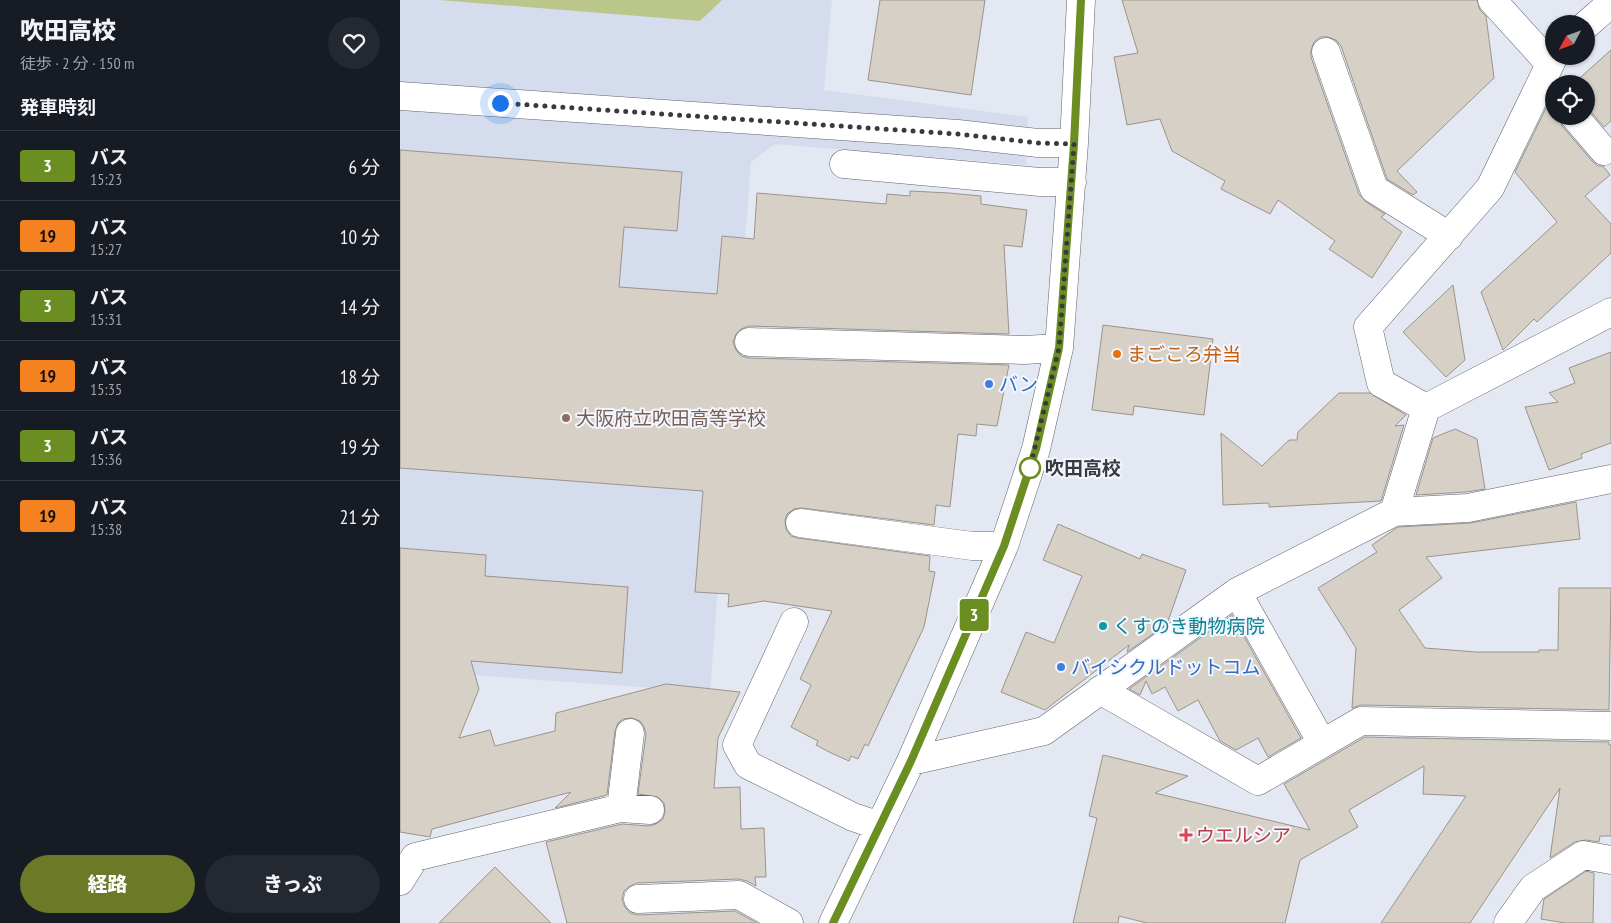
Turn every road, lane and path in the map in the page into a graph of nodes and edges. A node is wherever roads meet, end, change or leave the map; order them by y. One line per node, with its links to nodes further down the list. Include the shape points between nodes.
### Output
1 (1081, 0): 9 (street)
2 (1492, 0): 6 (street)
3 (1611, 3): 4 (street)
4 (1595, 17)
5 (1326, 52): 13 (street, via 1374,189)
6 (1550, 73): 13 (street, via 1490,188)
7 (400, 96): 9 (street)
8 (1582, 125): 10 (street)
9 (1074, 144): 12 (street)
10 (1604, 151)
11 (844, 164): 12 (street, via 1040,182)
12 (1072, 182): 16 (street)
13 (1449, 236): 17 (street, via 1368,328 1381,383)
14 (1611, 312): 17 (street)
15 (749, 342): 16 (street, via 1024,350)
16 (1059, 348): 21 (street, via 1036,449)
17 (1426, 408): 19 (street)
18 (1611, 479): 19 (street, via 1468,508)
19 (1394, 512): 22 (street)
20 (800, 523): 21 (street, via 972,546)
21 (1004, 546): 28 (street)
22 (1237, 592): 24 (street); 27 (street)
23 (794, 622): 31 (street, via 737,745 748,765 853,817)
24 (1100, 690): 27 (street, via 1258,781); 28 (street, via 1044,731)
25 (1611, 726): 27 (street, via 1361,721)
26 (630, 733): 29 (street)
27 (1322, 743)
28 (911, 761): 31 (street)
29 (621, 808): 30 (street); 33 (street, via 415,857)
30 (650, 810)
31 (880, 826): 36 (street)
32 (1611, 860): 37 (street, via 1583,855 1533,888)
33 (400, 881)
34 (638, 899): 35 (street, via 740,895)
35 (789, 923)
36 (833, 923)
37 (1508, 923)

